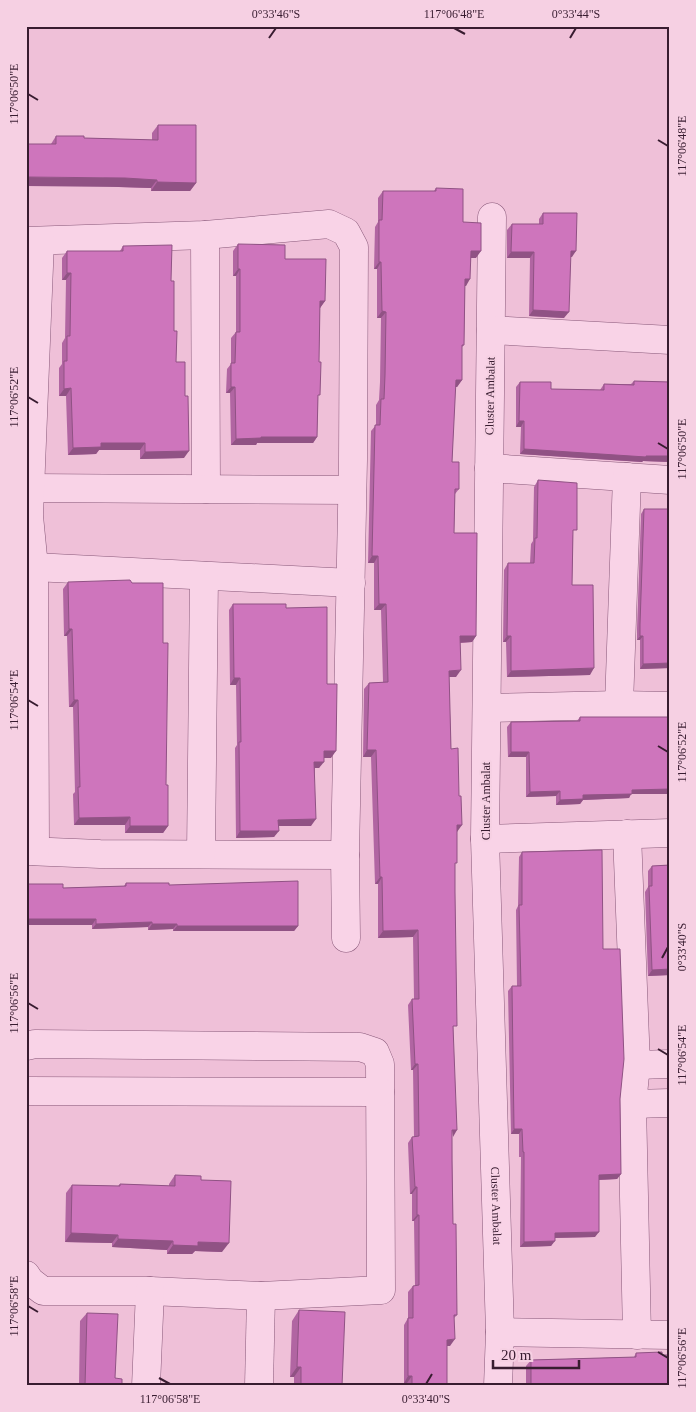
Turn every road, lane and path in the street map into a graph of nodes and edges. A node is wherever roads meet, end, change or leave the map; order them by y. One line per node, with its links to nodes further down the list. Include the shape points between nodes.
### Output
1 (492, 216): 4 (street, Cluster Ambalat)
2 (205, 235): 3 (street); 10 (street); 11 (street, via 330,224 346,232 354,247)
3 (33, 241): 9 (street)
4 (491, 330): 5 (street); 6 (street, Cluster Ambalat)
5 (670, 340)
6 (489, 468): 7 (street); 18 (street, Cluster Ambalat)
7 (627, 477): 8 (street); 16 (street)
8 (670, 480)
9 (30, 488): 10 (street); 12 (street)
10 (206, 489): 11 (street)
11 (352, 490): 15 (street)
12 (28, 516): 13 (street)
13 (34, 567): 14 (street); 22 (street)
14 (204, 576): 15 (street); 23 (street)
15 (351, 583): 24 (street)
16 (619, 705): 17 (street); 18 (street)
17 (670, 706)
18 (487, 708): 21 (street, Cluster Ambalat)
19 (670, 832): 20 (street)
20 (627, 834): 21 (street); 27 (street)
21 (485, 839): 36 (street, Cluster Ambalat)
22 (30, 851): 23 (street)
23 (200, 854): 24 (street)
24 (345, 855): 25 (street)
25 (346, 938)
26 (26, 1046): 30 (street, via 360,1047 375,1052 380,1064)
27 (636, 1064): 28 (street); 32 (street)
28 (670, 1064)
29 (26, 1091): 30 (street)
30 (380, 1092): 35 (street, via 381,1290)
31 (670, 1102): 32 (street)
32 (632, 1104): 37 (street)
33 (26, 1274): 34 (street, via 43,1291)
34 (150, 1291): 35 (street); 39 (street)
35 (261, 1296): 40 (street)
36 (500, 1332): 37 (street); 41 (street, Cluster Ambalat)
37 (637, 1335): 38 (street)
38 (670, 1335)
39 (146, 1386)
40 (258, 1386)
41 (498, 1386)

